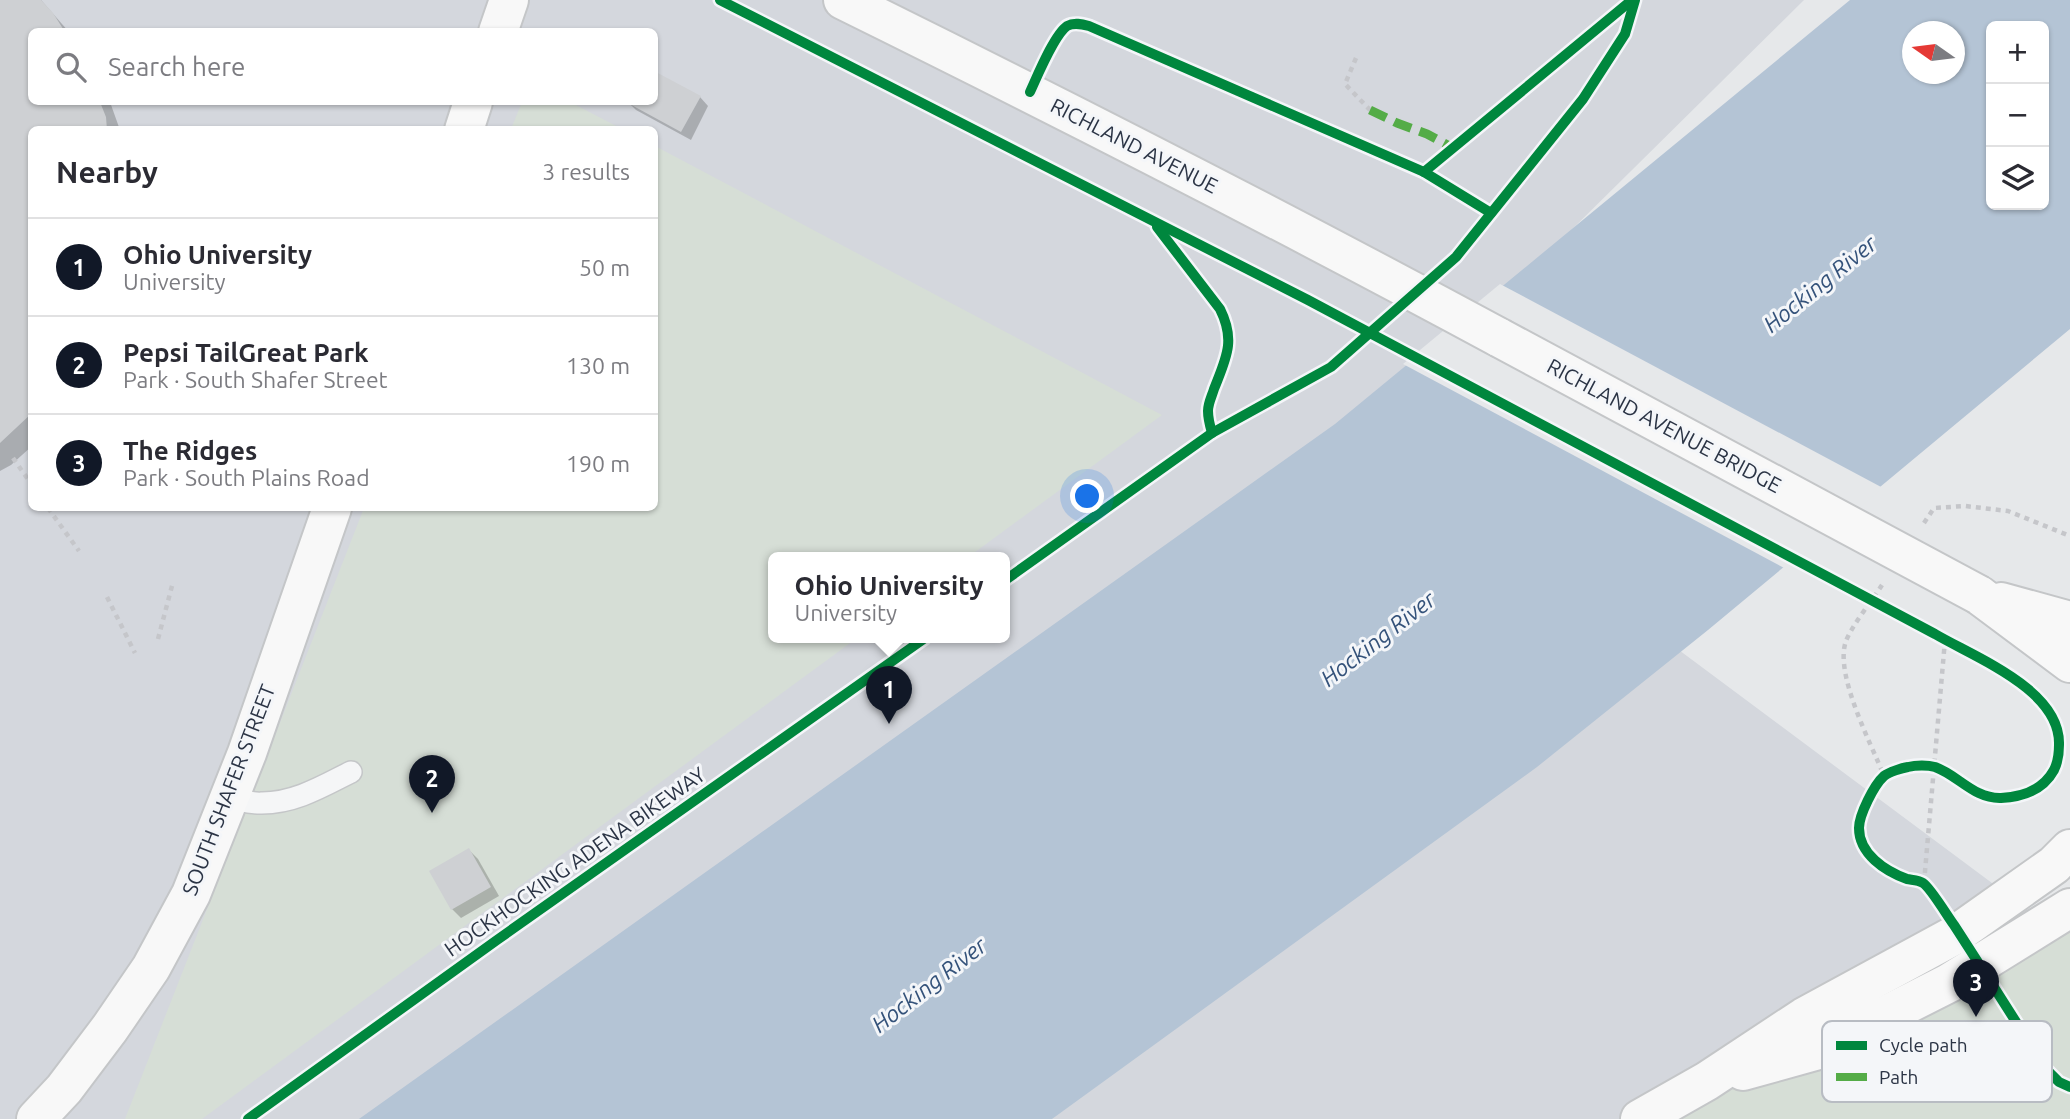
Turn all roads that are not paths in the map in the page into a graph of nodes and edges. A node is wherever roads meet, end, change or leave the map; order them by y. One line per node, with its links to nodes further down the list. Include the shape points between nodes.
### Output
1 (509, 0): 3 (main road)
2 (843, 0): 6 (main road, RICHLAND AVENUE)
3 (499, 28)
4 (472, 105): 5 (main road)
5 (465, 126)
6 (1349, 256): 8 (main road, RICHLAND AVENUE BRIDGE, bridge)
7 (331, 511): 12 (main road, SOUTH SHAFER STREET)
8 (1979, 595): 9 (main road); 10 (main road)
9 (2070, 621)
10 (2070, 663)
11 (351, 772): 12 (lane, via 310,793 284,800 262,803)
12 (229, 798): 18 (main road, SOUTH SHAFER STREET, via 191,894 150,968 110,1028)
13 (2070, 849): 17 (main road, via 1955,935 1804,1017)
14 (2070, 908): 15 (main road, via 1949,983)
15 (1874, 1021)
16 (1822, 1047): 17 (main road)
17 (1707, 1081): 19 (main road)
18 (36, 1119)
19 (1640, 1119)

